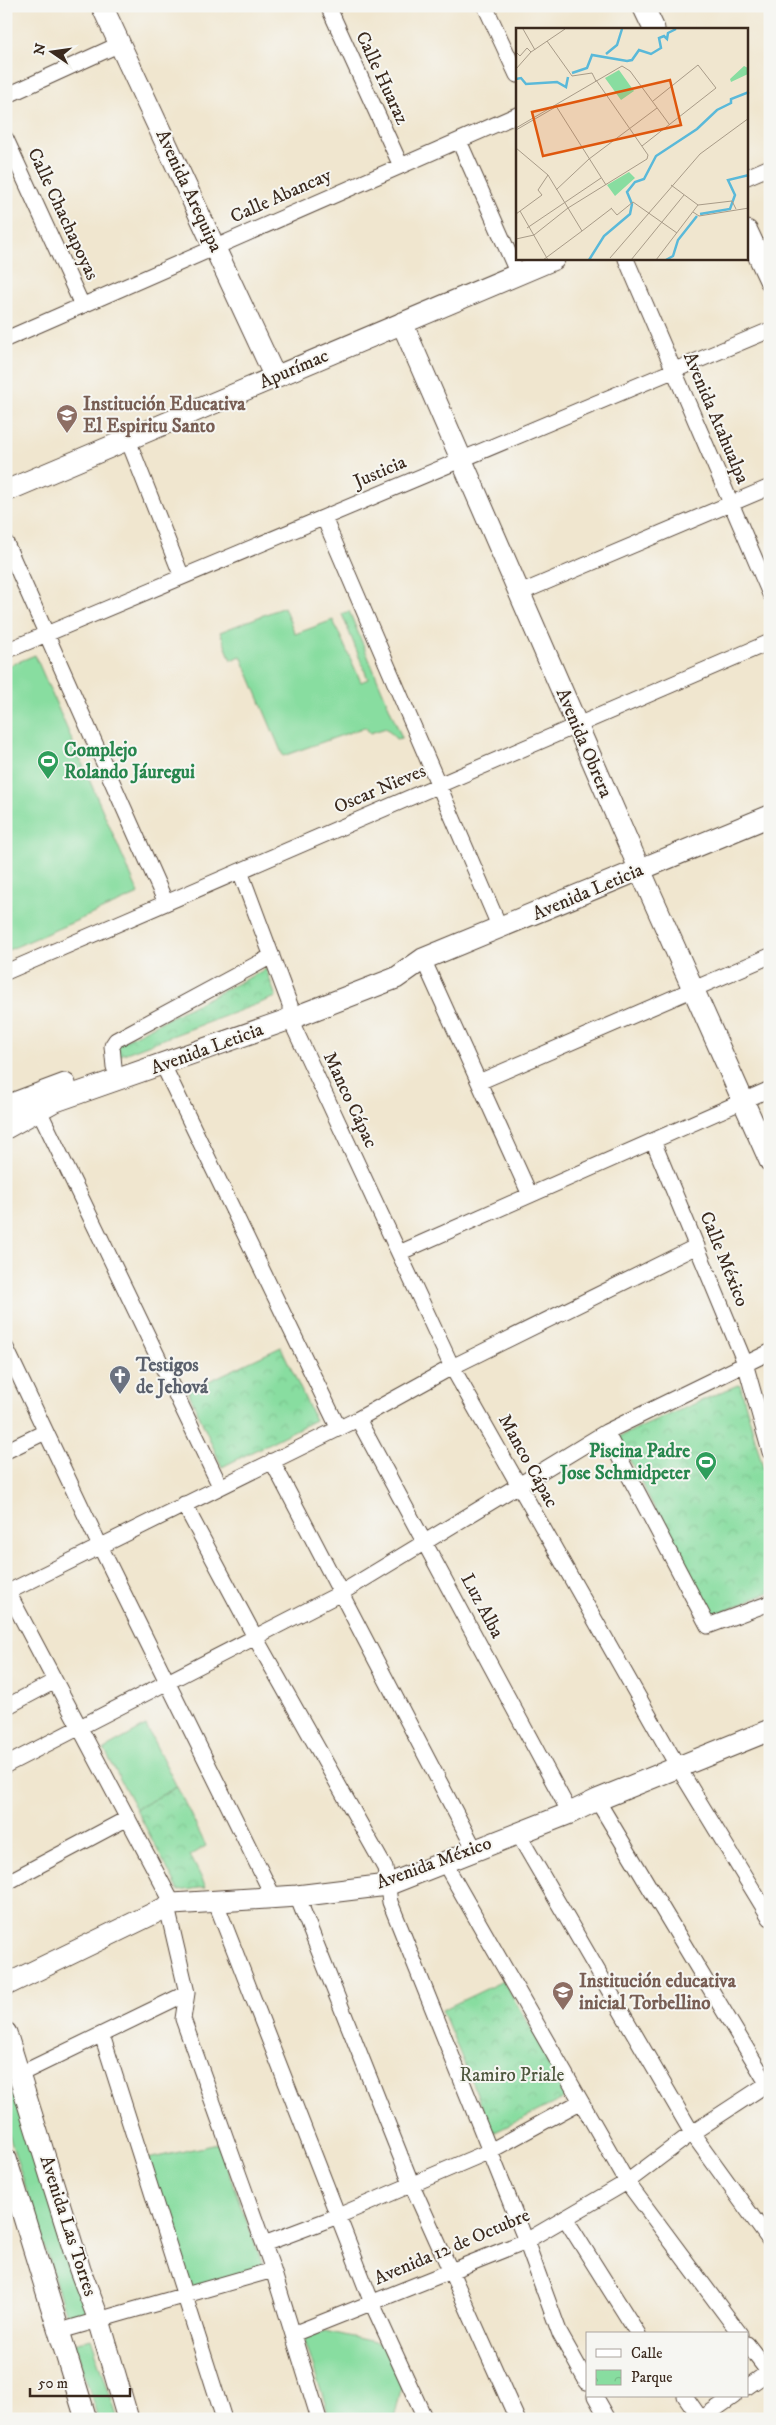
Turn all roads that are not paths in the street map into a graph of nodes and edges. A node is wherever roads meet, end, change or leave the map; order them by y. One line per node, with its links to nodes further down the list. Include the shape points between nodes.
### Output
1 (102, 6): 6 (street, Avenida Arequipa)
2 (328, 6): 12 (street, Calle Huaraz)
3 (486, 6): 7 (street)
4 (644, 6): 5 (street)
5 (654, 28)
6 (120, 44): 8 (street); 16 (street, Avenida Arequipa)
7 (516, 73)
8 (6, 96)
9 (516, 115): 11 (street, Calle Abancay)
10 (6, 139): 21 (street, Calle Chachapoyas)
11 (459, 141): 12 (street, Calle Abancay); 19 (street)
12 (401, 166): 16 (street, Calle Abancay)
13 (770, 167): 14 (street)
14 (748, 177)
15 (748, 233): 20 (street)
16 (215, 247): 21 (street, Calle Abancay); 26 (street, Avenida Arequipa)
17 (552, 260): 19 (street, Apurímac)
18 (626, 260): 25 (street, Avenida Atahualpa)
19 (518, 274): 22 (street, Apurímac)
20 (770, 280)
21 (82, 305): 24 (street, Calle Abancay)
22 (402, 323): 26 (street, Apurímac); 28 (street, Avenida Obrera)
23 (770, 330): 25 (street, Justicia)
24 (6, 338)
25 (674, 371): 28 (street, Justicia); 31 (street, Avenida Atahualpa)
26 (275, 377): 27 (street, Apurímac)
27 (128, 440): 30 (street, Apurímac); 34 (street)
28 (462, 460): 32 (street, Justicia); 35 (street, Avenida Obrera)
29 (770, 487): 31 (street)
30 (6, 491)
31 (731, 504): 35 (street); 36 (street, Avenida Atahualpa)
32 (324, 518): 34 (street, Justicia); 41 (street)
33 (6, 543): 37 (street)
34 (182, 577): 37 (street, Justicia)
35 (520, 593): 40 (street, Avenida Obrera)
36 (770, 594)
37 (47, 634): 39 (street, Justicia); 45 (street)
38 (770, 642): 40 (street, Oscar Nieves)
39 (6, 651)
40 (577, 725): 41 (street, Oscar Nieves); 43 (street, Avenida Obrera)
41 (438, 785): 44 (street, Oscar Nieves); 46 (street)
42 (770, 816): 43 (street, Avenida Leticia)
43 (640, 870): 46 (street, Avenida Leticia); 51 (street, Avenida Obrera)
44 (240, 871): 45 (street, Oscar Nieves); 47 (street, Manco Cápac)
45 (166, 903): 50 (street, Oscar Nieves)
46 (500, 928): 49 (street, Avenida Leticia)
47 (272, 956): 52 (street, Manco Cápac); 54 (street, via 116,1040 112,1046)
48 (770, 956): 51 (street)
49 (415, 964): 52 (street, Avenida Leticia, via 396,978); 55 (street)
50 (6, 972)
51 (693, 989): 55 (street); 57 (street, Avenida Obrera)
52 (290, 1012): 53 (street, Avenida Leticia); 54 (street, Avenida Leticia); 64 (street, Manco Cápac)
53 (163, 1065): 58 (street, Avenida Leticia, via 53,1102); 70 (street)
54 (114, 1067): 58 (street, Avenida Leticia)
55 (479, 1082): 62 (street)
56 (770, 1090): 57 (street)
57 (743, 1101): 60 (street); 61 (street, Avenida Obrera)
58 (35, 1102): 59 (street, Avenida Leticia); 77 (street)
59 (8, 1113)
60 (653, 1141): 62 (street); 63 (street, Calle México)
61 (770, 1161)
62 (530, 1195): 64 (street)
63 (696, 1246): 67 (street, Calle México); 68 (street)
64 (399, 1253): 68 (street, Manco Cápac)
65 (6, 1348): 71 (street)
66 (770, 1352): 67 (street)
67 (745, 1363): 72 (street); 74 (street, Calle México)
68 (452, 1367): 69 (street); 76 (street, Manco Cápac)
69 (358, 1419): 70 (street); 79 (street, Luz Alba)
70 (338, 1427): 75 (street)
71 (46, 1432): 73 (street); 80 (street)
72 (606, 1432): 76 (street); 83 (street, via 708,1626)
73 (6, 1451)
74 (770, 1452)
75 (272, 1461): 77 (street); 82 (street)
76 (518, 1485): 79 (street); 91 (street, Manco Cápac)
77 (220, 1486): 78 (street)
78 (184, 1504): 80 (street); 84 (street)
79 (425, 1543): 82 (street); 93 (street, Luz Alba)
80 (100, 1546): 81 (street); 86 (street)
81 (7, 1593): 85 (street)
82 (341, 1593): 84 (street); 96 (street)
83 (770, 1603)
84 (255, 1636): 86 (street); 99 (street, via 384,1868)
85 (55, 1681): 87 (street); 88 (street)
86 (169, 1682): 88 (street); 101 (street)
87 (6, 1707)
88 (79, 1727): 90 (street); 94 (street)
89 (770, 1730): 91 (street, Avenida México)
90 (6, 1765)
91 (678, 1767): 92 (street, Avenida México); 104 (street, Manco Cápac)
92 (596, 1800): 93 (street, Avenida México); 110 (street)
93 (570, 1813): 95 (street, Avenida México)
94 (128, 1818): 98 (street); 103 (street)
95 (517, 1832): 96 (street, Avenida México); 112 (street)
96 (475, 1850): 97 (street, Avenida México)
97 (444, 1862): 99 (street, Avenida México); 111 (street)
98 (6, 1883)
99 (387, 1884): 100 (street, Avenida México); 113 (street, via 390,1902)
100 (297, 1896): 101 (street, Avenida México); 116 (street)
101 (274, 1898): 102 (street, Avenida México)
102 (216, 1903): 103 (street, Avenida México); 118 (street)
103 (170, 1906): 105 (street, Avenida México); 106 (street)
104 (770, 1918)
105 (6, 1985)
106 (187, 1993): 108 (street); 122 (street, via 183,2019)
107 (6, 2033): 109 (street, Avenida Las Torres)
108 (102, 2035): 109 (street); 125 (street)
109 (20, 2074): 127 (street, Avenida Las Torres, via 80,2270)
110 (769, 2085): 112 (street, Avenida 12 de Octubre)
111 (580, 2102): 113 (street); 115 (street)
112 (692, 2133): 115 (street, Avenida 12 de Octubre); 121 (street)
113 (490, 2151): 116 (street); 120 (street)
114 (6, 2159): 117 (street, Avenida Las Torres)
115 (627, 2182): 119 (street, Avenida 12 de Octubre); 130 (street)
116 (412, 2185): 118 (street); 124 (street)
117 (13, 2201): 128 (street, Avenida Las Torres)
118 (338, 2216): 122 (street); 126 (street)
119 (565, 2218): 120 (street, Avenida 12 de Octubre); 129 (street)
120 (526, 2241): 124 (street, Avenida 12 de Octubre); 134 (street, via 560,2334)
121 (770, 2241)
122 (264, 2244): 123 (street)
123 (273, 2270): 125 (street); 131 (street)
124 (450, 2273): 126 (street, Avenida 12 de Octubre); 144 (street)
125 (184, 2297): 127 (street); 141 (street)
126 (372, 2304): 131 (street, Avenida 12 de Octubre); 143 (street)
127 (99, 2320): 128 (street); 140 (street, Avenida Las Torres)
128 (60, 2331): 139 (street, Avenida Las Torres)
129 (637, 2332)
130 (739, 2332)
131 (293, 2334): 142 (street)
132 (748, 2345): 133 (street)
133 (769, 2373): 135 (street)
134 (586, 2380)
135 (748, 2386)
136 (596, 2398): 145 (street)
137 (685, 2398): 146 (street)
138 (731, 2398): 146 (street)
139 (86, 2419)
140 (128, 2419)
141 (224, 2419)
142 (319, 2419)
143 (425, 2419)
144 (517, 2419)
145 (608, 2419)
146 (701, 2419)

